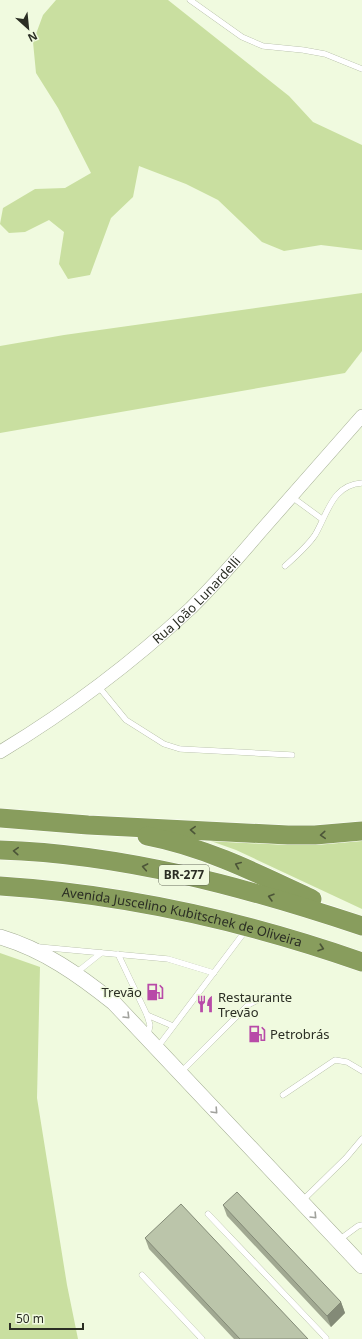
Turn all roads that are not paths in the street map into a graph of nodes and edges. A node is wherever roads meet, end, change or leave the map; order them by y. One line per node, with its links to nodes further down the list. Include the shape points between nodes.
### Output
1 (190, 0): 2 (lane, via 242,37 263,46 325,54)
2 (362, 69)
3 (362, 416): 5 (street, Rua João Lunardelli)
4 (362, 483): 6 (lane, via 344,487 332,500)
5 (291, 497): 6 (lane); 8 (street, Rua João Lunardelli, via 192,607 164,633)
6 (322, 519): 7 (lane, via 315,535)
7 (286, 566)
8 (97, 685): 9 (street, Rua João Lunardelli); 10 (lane, via 126,720 164,744 180,749)
9 (0, 752)
10 (292, 754)
11 (1, 817): 12 (highway)
12 (88, 825): 13 (highway, one-way to 12, via 288,835); 18 (highway, one-way to 12, via 273,881 192,848 152,837)
13 (362, 831)
14 (0, 850): 18 (highway, BR-277, one-way to 14, via 256,893 169,872 81,857)
15 (0, 886): 16 (highway, Avenida Juscelino Kubitschek de Oliveira)
16 (37, 888): 17 (highway); 19 (highway, Avenida Juscelino Kubitschek de Oliveira, via 126,900)
17 (0, 890)
18 (362, 925)
19 (248, 927): 24 (highway, Avenida Juscelino Kubitschek de Oliveira, one-way to 24); 26 (lane)
20 (0, 937): 21 (main road)
21 (28, 947): 22 (lane); 25 (main road)
22 (101, 953): 23 (lane); 25 (lane)
23 (118, 954): 26 (lane, via 168,959); 28 (lane)
24 (362, 962)
25 (76, 973): 30 (main road, one-way to 30, via 114,1003)
26 (214, 973): 29 (lane)
27 (284, 996): 32 (lane, via 266,996 248,1005)
28 (147, 1015): 29 (lane); 30 (lane)
29 (173, 1026): 30 (lane)
30 (152, 1043): 32 (main road)
31 (362, 1071): 33 (lane, via 347,1062 335,1060)
32 (180, 1073): 35 (main road, one-way to 35)
33 (283, 1095)
34 (362, 1139): 35 (lane)
35 (301, 1202): 38 (main road, one-way to 38)
36 (208, 1214): 41 (lane)
37 (362, 1225): 38 (lane)
38 (338, 1241): 39 (main road)
39 (362, 1266)
40 (142, 1275): 42 (lane)
41 (326, 1338)
42 (202, 1339)

